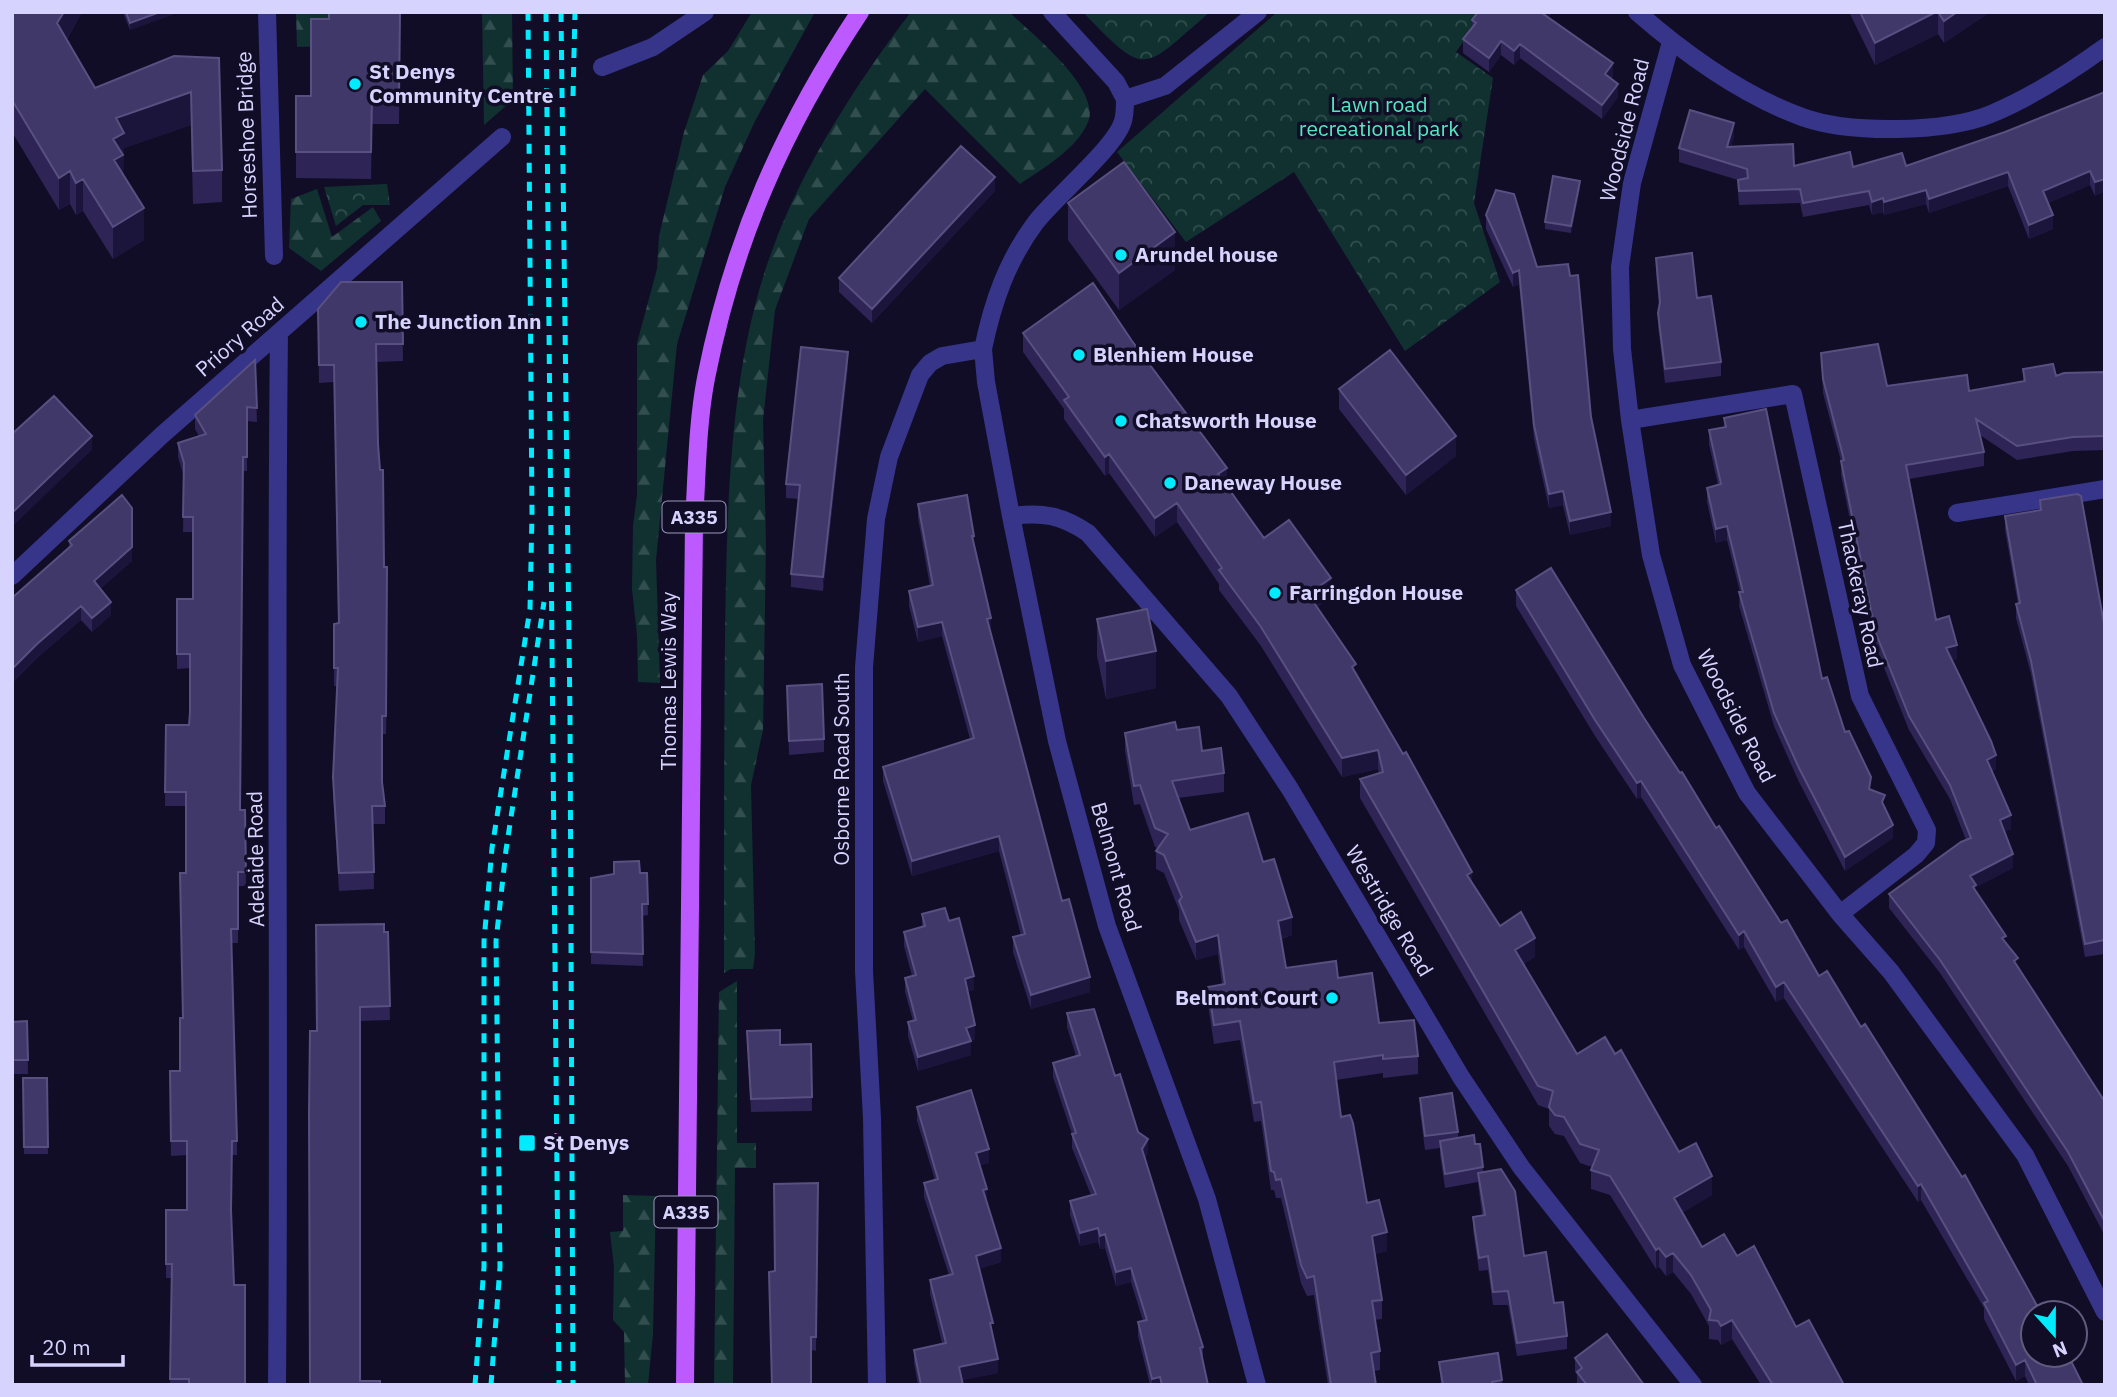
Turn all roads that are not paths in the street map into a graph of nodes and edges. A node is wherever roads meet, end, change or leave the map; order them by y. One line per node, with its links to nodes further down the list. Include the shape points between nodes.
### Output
1 (267, 12): 12 (street, Horseshoe Bridge)
2 (705, 12): 9 (street, via 653,47)
3 (860, 12): 23 (main road, Thomas Lewis Way / A335, via 782,142 755,202 706,380 693,534)
4 (1052, 12): 10 (street, via 1116,82)
5 (1258, 12): 10 (street, via 1165,86)
6 (1637, 12): 7 (street)
7 (1671, 42): 8 (street, via 1747,91 1804,118 1918,130 1989,115 2060,79); 15 (street, Woodside Road, via 1632,184 1620,267)
8 (2105, 47)
9 (602, 67)
10 (1125, 99): 14 (street, via 1123,122 1108,145 1038,219 1005,271)
11 (502, 137): 13 (street, Priory Road)
12 (274, 256)
13 (279, 333): 19 (street, Priory Road); 22 (street, Adelaide Road)
14 (984, 349): 18 (street, Belmont Road); 24 (street, Osborne Road South, via 942,356 920,375 889,457 876,519 864,667 864,971)
15 (1630, 420): 20 (street, Woodside Road, via 1651,555 1682,665 1747,793); 20 (street, Thackeray Road, via 1793,394 1860,696 1927,830 1926,843 1916,855)
16 (2105, 489): 17 (street)
17 (1957, 513)
18 (1011, 516): 25 (street, Belmont Road, via 1057,741 1107,926 1207,1199); 26 (street, Westridge Road, via 1053,514 1088,533 1229,696 1506,1144)
19 (12, 576)
20 (1840, 914): 21 (street, Woodside Road, via 1891,972 2025,1155)
21 (2105, 1311)
22 (277, 1385)
23 (685, 1385)
24 (877, 1385)
25 (1257, 1385)
26 (1693, 1385)

